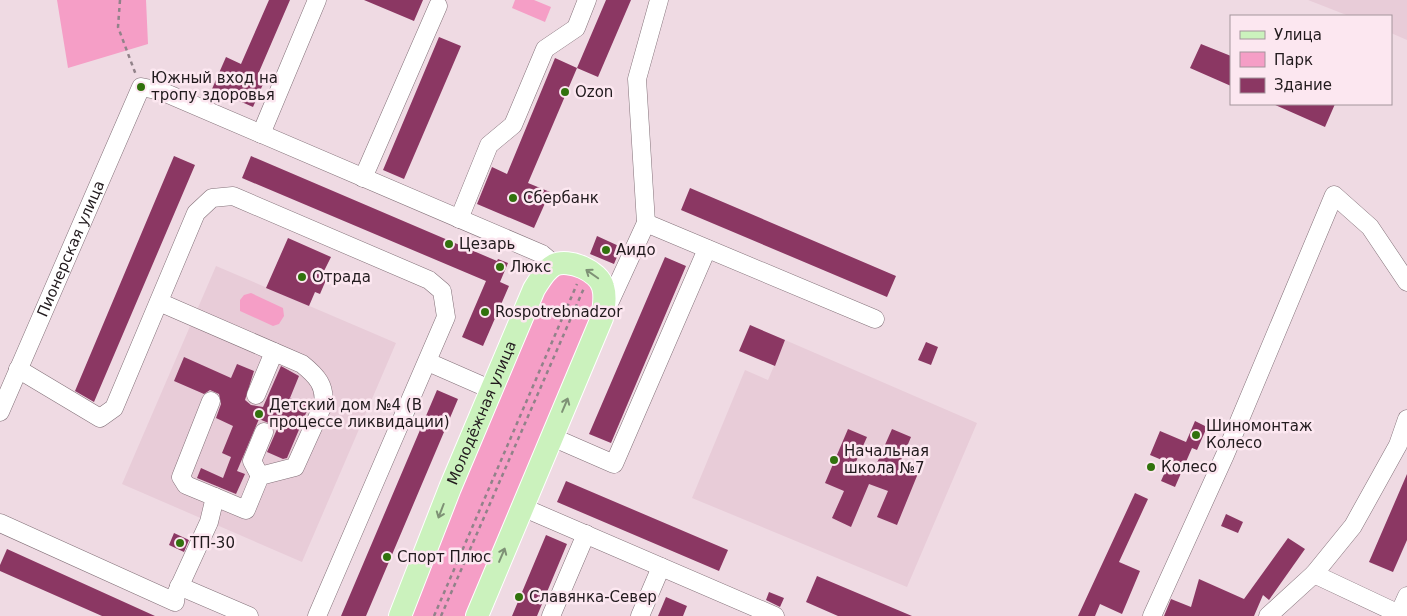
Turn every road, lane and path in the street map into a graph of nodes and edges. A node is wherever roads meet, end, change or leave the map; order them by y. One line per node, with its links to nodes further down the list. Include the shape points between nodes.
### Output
1 (120, 0): 6 (path, via 118,27)
2 (317, 0): 7 (street)
3 (588, 0): 9 (street, via 576,28 545,48 513,125 489,145)
4 (660, 0): 10 (street, via 637,79)
5 (438, 6): 8 (street)
6 (141, 87): 7 (street, via 161,91); 20 (street, Пионерская улица)
7 (261, 134): 8 (street)
8 (363, 178): 9 (street)
9 (459, 219): 12 (street, via 542,254)
10 (646, 223): 11 (street); 16 (street)
11 (707, 249): 17 (street); 27 (street, via 614,464)
12 (555, 265): 13 (main road, via 569,263); 21 (main road, Молодёжная улица, via 544,273 534,289)
13 (586, 274): 16 (main road, one-way to 13, via 606,299 603,285 597,276); 40 (path); 41 (path)
14 (1407, 282): 46 (street, via 1370,227 1334,195 1225,455)
15 (159, 302): 18 (street); 19 (street, via 196,213 212,198 233,196 429,280 442,291 446,317); 20 (street, via 114,408 100,418)
16 (602, 318): 27 (main road, one-way to 16)
17 (875, 319)
18 (274, 352): 22 (street); 28 (street, via 310,370 322,385 323,405 295,467)
19 (428, 362): 21 (street); 38 (street)
20 (18, 368): 24 (street, Пионерская улица)
21 (492, 390): 39 (main road, Молодёжная улица, one-way to 39)
22 (256, 395)
23 (211, 401): 29 (street, via 181,477 186,485)
24 (0, 412)
25 (1407, 418): 34 (street, via 1398,446 1353,526)
26 (264, 432): 28 (street, via 252,461)
27 (552, 437): 30 (main road)
28 (260, 476): 29 (street, via 246,510)
29 (215, 497): 36 (street, via 209,522)
30 (522, 507): 32 (street); 42 (main road, one-way to 30)
31 (0, 523): 36 (street)
32 (586, 534): 33 (street); 43 (street)
33 (660, 567): 44 (street); 45 (street)
34 (1314, 574): 35 (street, via 1399,614); 47 (street)
35 (1407, 596)
36 (177, 601): 37 (street)
37 (249, 616)
38 (317, 616)
39 (400, 616)
40 (434, 616)
41 (441, 616)
42 (477, 616)
43 (551, 616)
44 (640, 616)
45 (775, 616)
46 (1152, 616)
47 (1268, 616)

